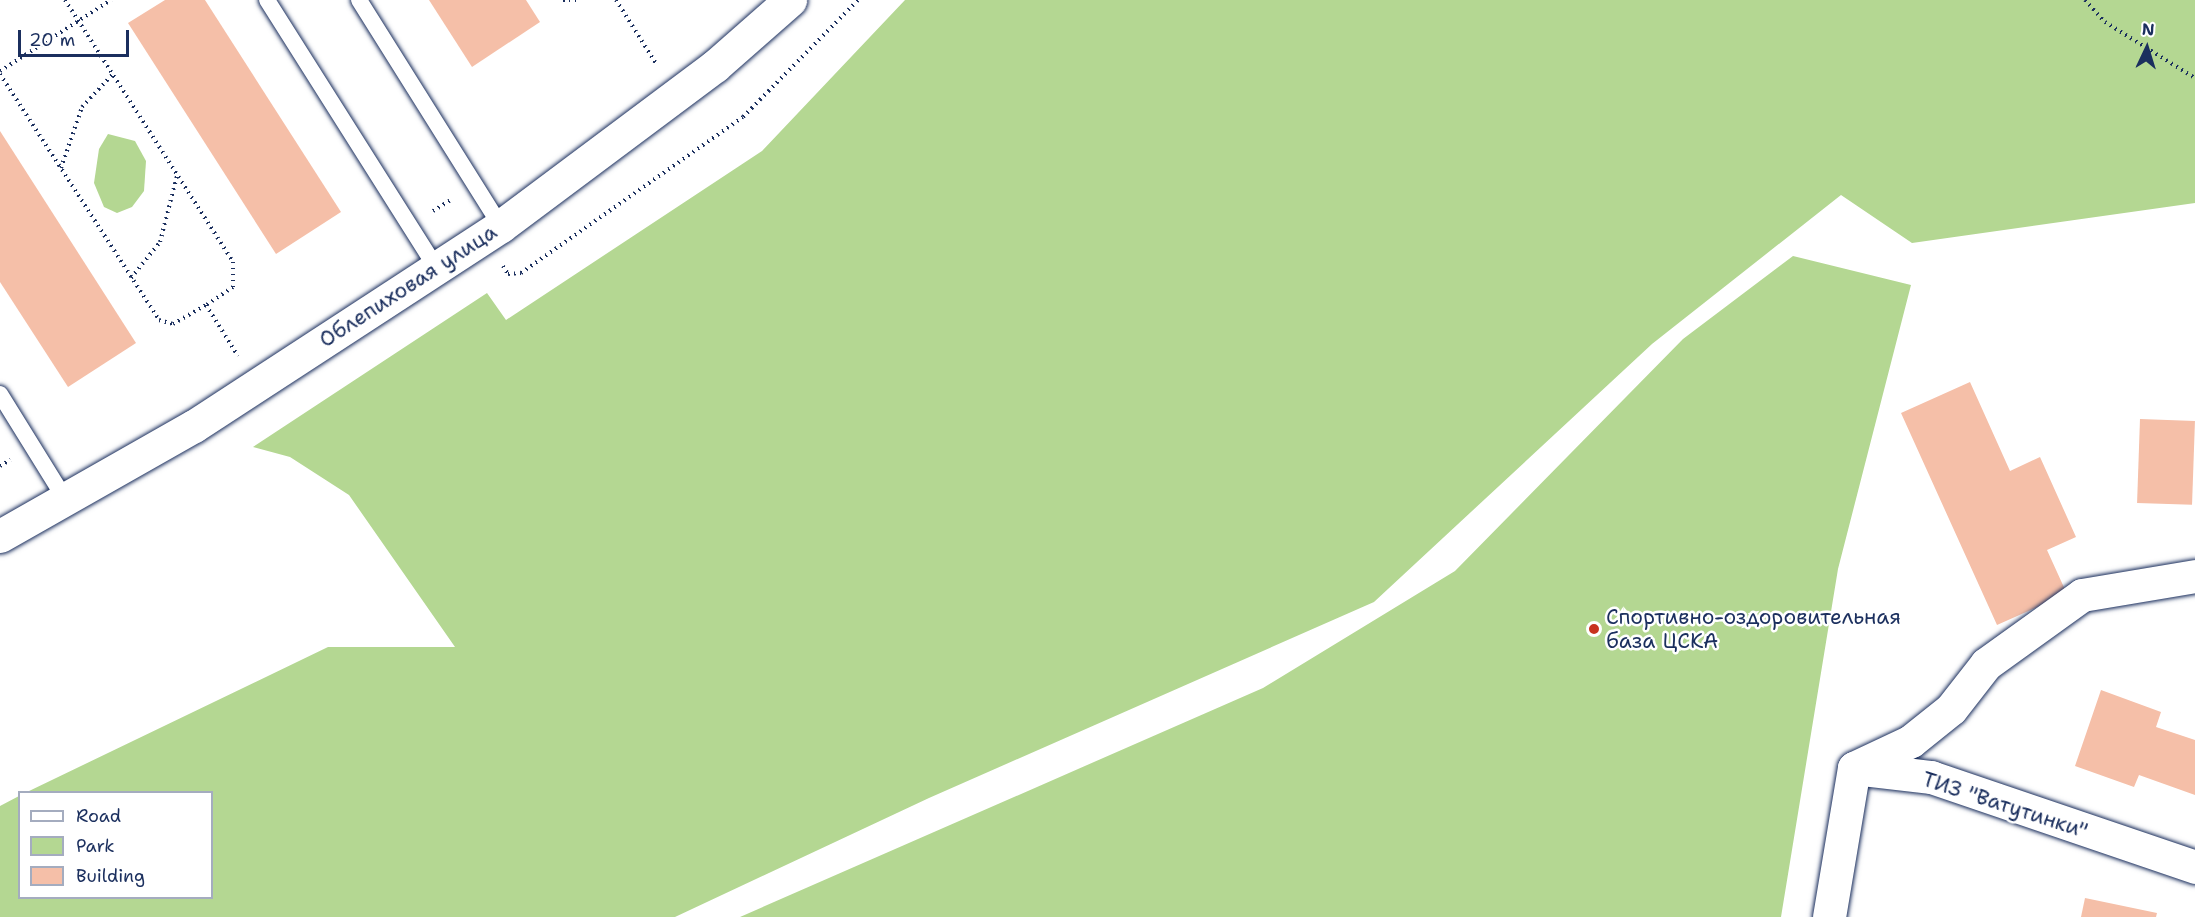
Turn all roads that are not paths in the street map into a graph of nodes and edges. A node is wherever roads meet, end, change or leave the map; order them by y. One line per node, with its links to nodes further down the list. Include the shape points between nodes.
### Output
1 (267, 0): 5 (lane)
2 (359, 0): 4 (lane, via 475,184)
3 (790, 0): 4 (street, Облепиховая улица, via 677,96)
4 (492, 232): 5 (street, Облепиховая улица)
5 (436, 267): 7 (street, Облепиховая улица)
6 (0, 394): 7 (lane)
7 (67, 502): 8 (street, Облепиховая улица)
8 (0, 536)
9 (2195, 576): 10 (street, via 2082,595 1986,664 1951,709 1911,741)
10 (1854, 768): 11 (street, ТИЗ "Ватутинки", via 1931,777); 12 (street)
11 (2195, 867)
12 (1829, 917)

